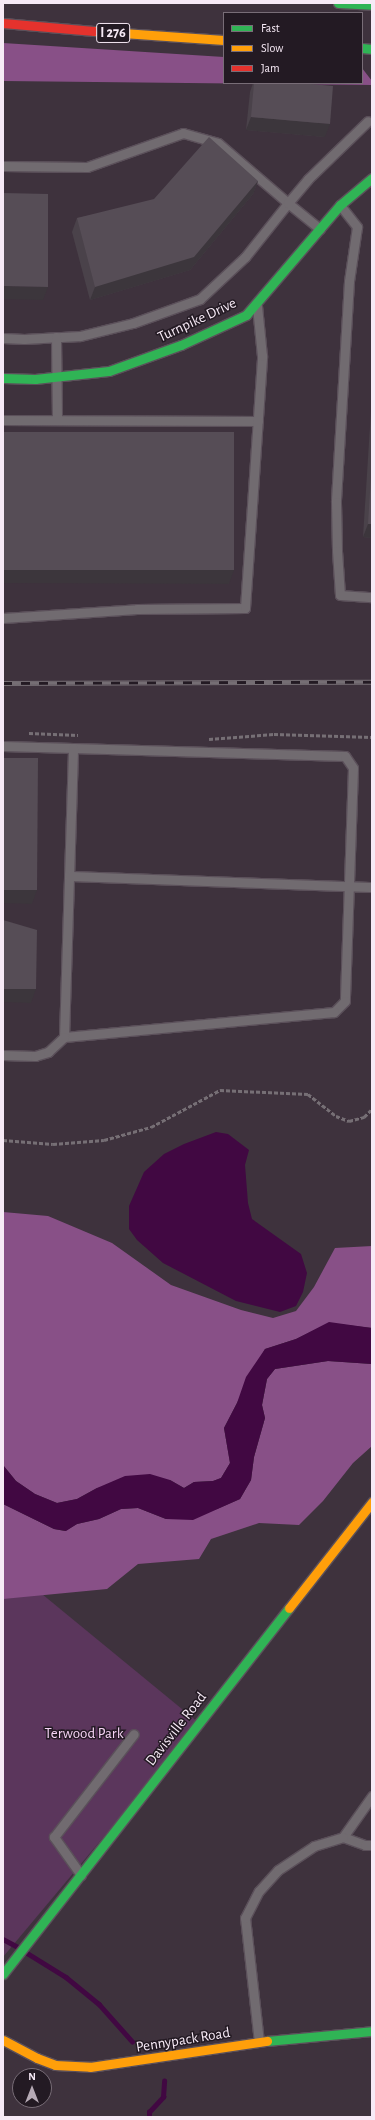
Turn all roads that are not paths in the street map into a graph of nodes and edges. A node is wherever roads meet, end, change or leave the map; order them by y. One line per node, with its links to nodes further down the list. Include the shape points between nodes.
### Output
1 (338, 3): 2 (main road)
2 (372, 5)
3 (3, 23): 4 (main road, I 276)
4 (223, 40)
5 (368, 121): 8 (lane, via 308,179)
6 (3, 166): 8 (lane, via 86,167 183,133 218,143)
7 (372, 178): 9 (main road, Turnpike Drive)
8 (288, 203): 10 (lane); 12 (lane, via 245,257 200,299 133,323 80,336)
9 (340, 205): 10 (main road, Turnpike Drive); 19 (lane, via 357,227 349,281 336,502 340,595)
10 (320, 229): 11 (main road, Turnpike Drive)
11 (257, 302): 14 (main road, Turnpike Drive, via 246,315 181,345 109,371); 18 (lane, via 262,356)
12 (56, 337): 13 (lane); 14 (lane)
13 (3, 338)
14 (57, 376): 15 (main road, Turnpike Drive, via 35,379); 17 (lane)
15 (3, 378)
16 (3, 420): 17 (lane)
17 (57, 420): 18 (lane)
18 (258, 421): 20 (lane, via 245,608 137,609)
19 (372, 597)
20 (3, 618)
21 (3, 746): 22 (lane)
22 (73, 748): 23 (lane); 24 (lane, via 345,756 353,768)
23 (69, 876): 24 (lane); 26 (lane)
24 (349, 886): 25 (lane); 26 (lane, via 345,1001 334,1012)
25 (372, 887)
26 (64, 1037): 27 (lane, via 48,1052 35,1056)
27 (3, 1055)
28 (372, 1502): 33 (main road, Davisville Road)
29 (134, 1734): 33 (lane, via 54,1837)
30 (372, 1796): 31 (lane)
31 (343, 1837): 32 (lane); 37 (lane, via 314,1846 278,1870 259,1891 245,1918)
32 (372, 1845)
33 (80, 1874): 34 (main road, Davisville Road)
34 (3, 1974)
35 (372, 2031): 37 (main road, Pennypack Road)
36 (3, 2040): 37 (main road, Pennypack Road, via 37,2058 55,2064 90,2068)
37 (260, 2042)

